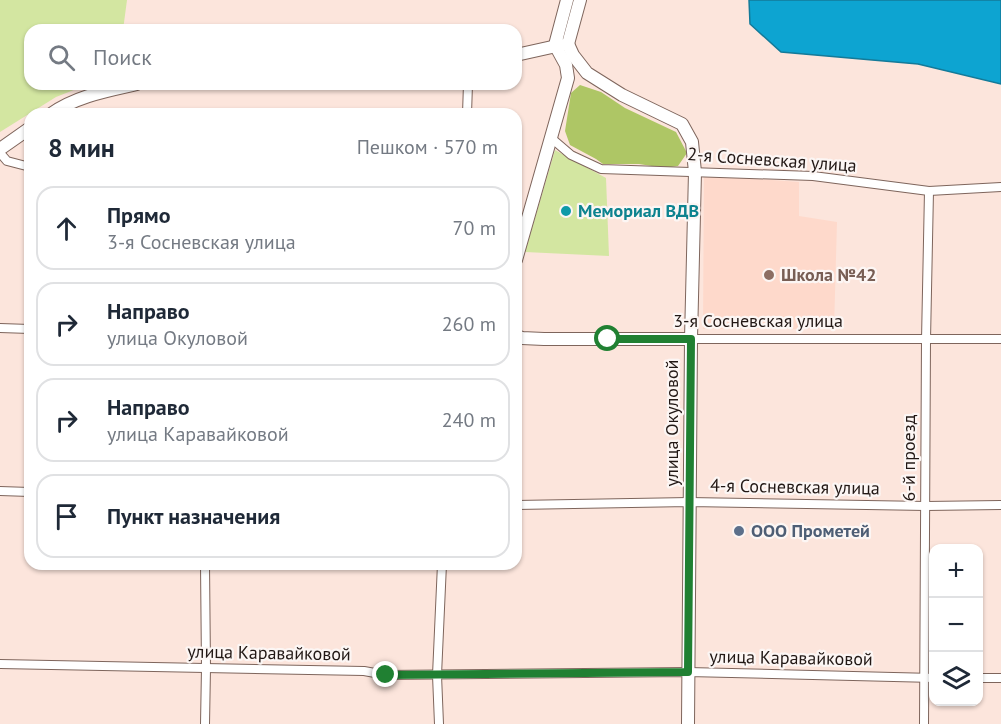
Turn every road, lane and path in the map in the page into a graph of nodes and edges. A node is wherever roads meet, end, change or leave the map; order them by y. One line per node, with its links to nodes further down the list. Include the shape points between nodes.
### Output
1 (567, 0): 4 (main road)
2 (580, 0): 3 (main road)
3 (568, 44): 4 (main road); 14 (main road, улица Окуловой, via 581,67 594,78 682,124 692,142)
4 (555, 45): 5 (main road); 11 (main road, via 568,78)
5 (522, 53)
6 (111, 90): 8 (main road)
7 (468, 90): 9 (street)
8 (60, 108)
9 (467, 108)
10 (24, 133): 12 (main road)
11 (550, 137): 14 (street, 2-я Сосневская улица, via 571,155 601,169); 17 (main road)
12 (0, 151): 13 (street, via 8,161)
13 (24, 165)
14 (695, 172): 16 (street, 2-я Сосневская улица, via 813,176); 21 (main road, улица Окуловой)
15 (1001, 187): 16 (street, 2-я Сосневская улица)
16 (929, 191): 23 (street, 6-й проезд)
17 (522, 238)
18 (0, 328): 19 (street)
19 (24, 328)
20 (522, 338): 21 (main road, 3-я Сосневская улица)
21 (691, 339): 23 (street, 3-я Сосневская улица); 26 (main road, улица Окуловой)
22 (1001, 339): 23 (street, 3-я Сосневская улица)
23 (926, 340): 29 (street, 6-й проезд)
24 (0, 491): 25 (street)
25 (24, 492)
26 (689, 502): 27 (street, 4-я Сосневская улица); 29 (street, 4-я Сосневская улица); 37 (main road, улица Окуловой)
27 (522, 505)
28 (1001, 505): 29 (street, 4-я Сосневская улица)
29 (926, 506): 32 (street, 6-й проезд)
30 (205, 570): 36 (street)
31 (442, 570): 38 (street)
32 (929, 578)
33 (929, 598): 34 (street, 6-й проезд)
34 (929, 652)
35 (0, 664): 36 (street, улица Каравайковой)
36 (206, 668): 38 (street, улица Каравайковой); 42 (street)
37 (688, 672): 38 (street, улица Каравайковой); 39 (street, улица Каравайковой); 44 (main road, улица Окуловой)
38 (437, 675): 43 (street)
39 (929, 678): 45 (street, 6-й проезд)
40 (983, 678): 41 (street)
41 (1001, 678)
42 (205, 724)
43 (439, 724)
44 (688, 724)
45 (924, 724)

